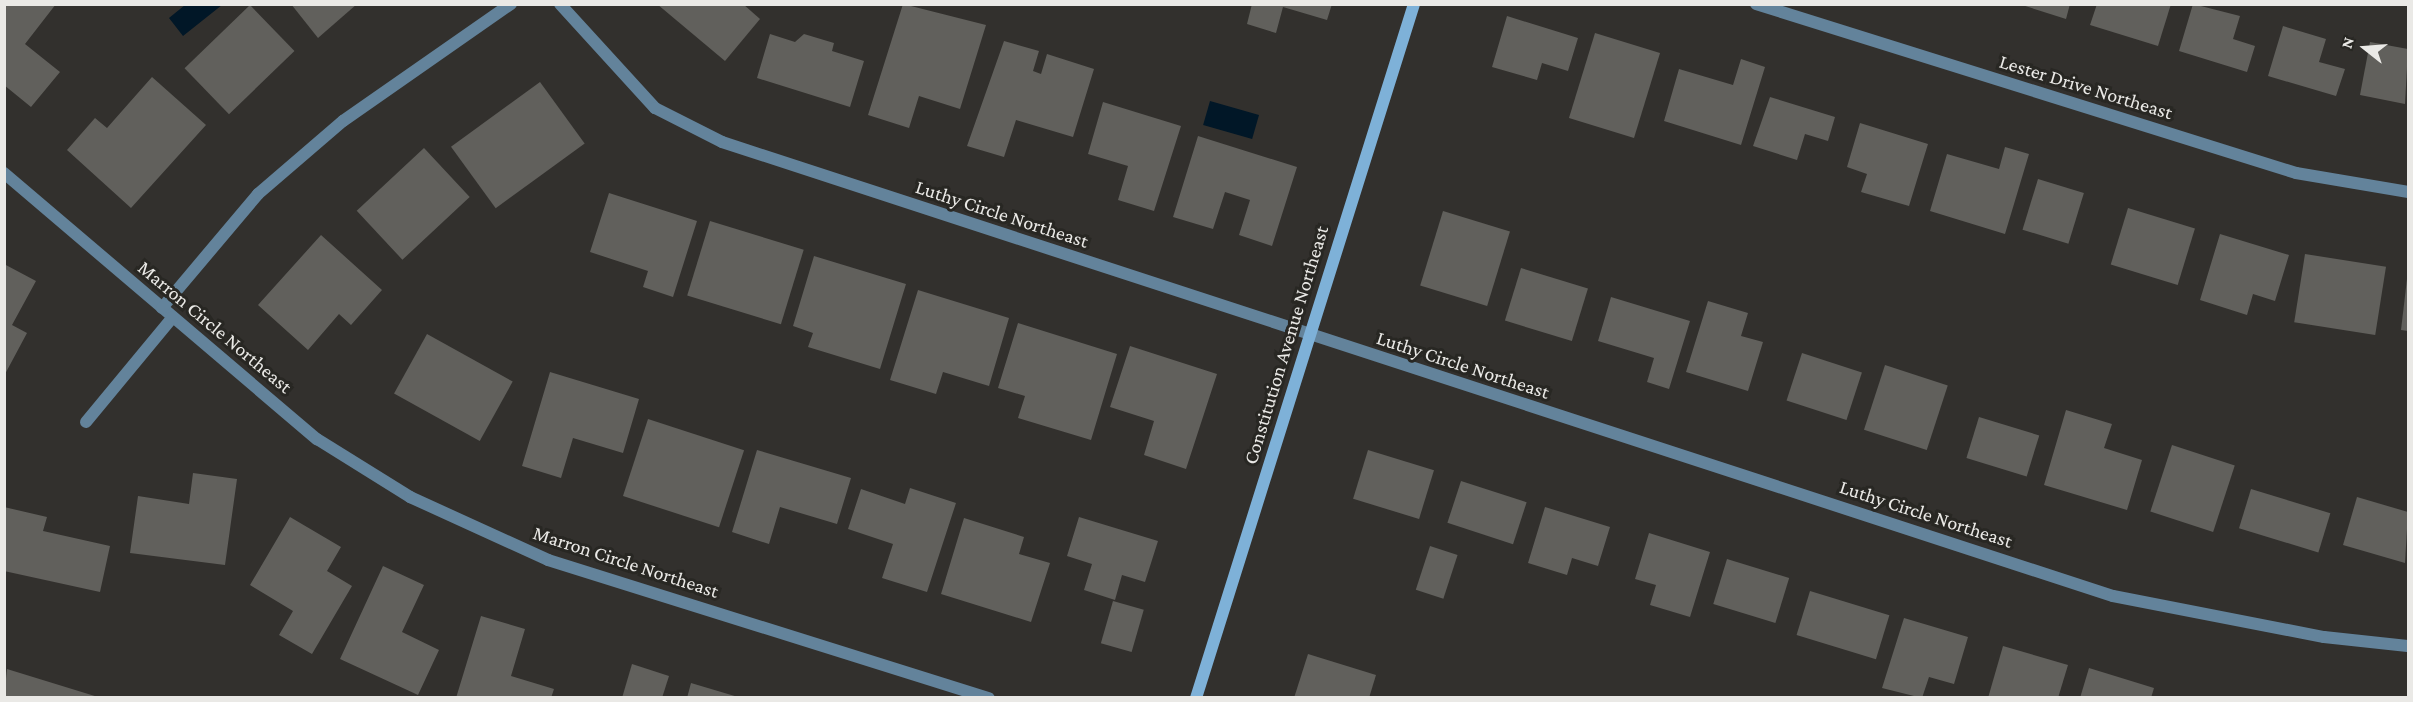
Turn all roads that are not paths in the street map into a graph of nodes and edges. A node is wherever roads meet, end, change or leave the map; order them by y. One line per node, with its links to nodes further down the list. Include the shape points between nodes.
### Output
1 (511, 4): 7 (street, via 343,121 275,180)
2 (560, 4): 9 (street, Luthy Circle Northeast, via 655,108 722,142)
3 (1414, 4): 9 (street, Constitution Avenue Northeast)
4 (1756, 4): 6 (street, Lester Drive Northeast, via 2296,173)
5 (4, 173): 7 (street, Marron Circle Northeast)
6 (2409, 192)
7 (162, 308): 8 (street, Marron Circle Northeast)
8 (173, 317): 10 (street); 12 (street, Marron Circle Northeast, via 317,439 410,497 548,560)
9 (1309, 336): 11 (street, Luthy Circle Northeast, via 2113,596 2324,638); 13 (street, Constitution Avenue Northeast)
10 (86, 422)
11 (2409, 646)
12 (989, 698)
13 (1196, 698)

